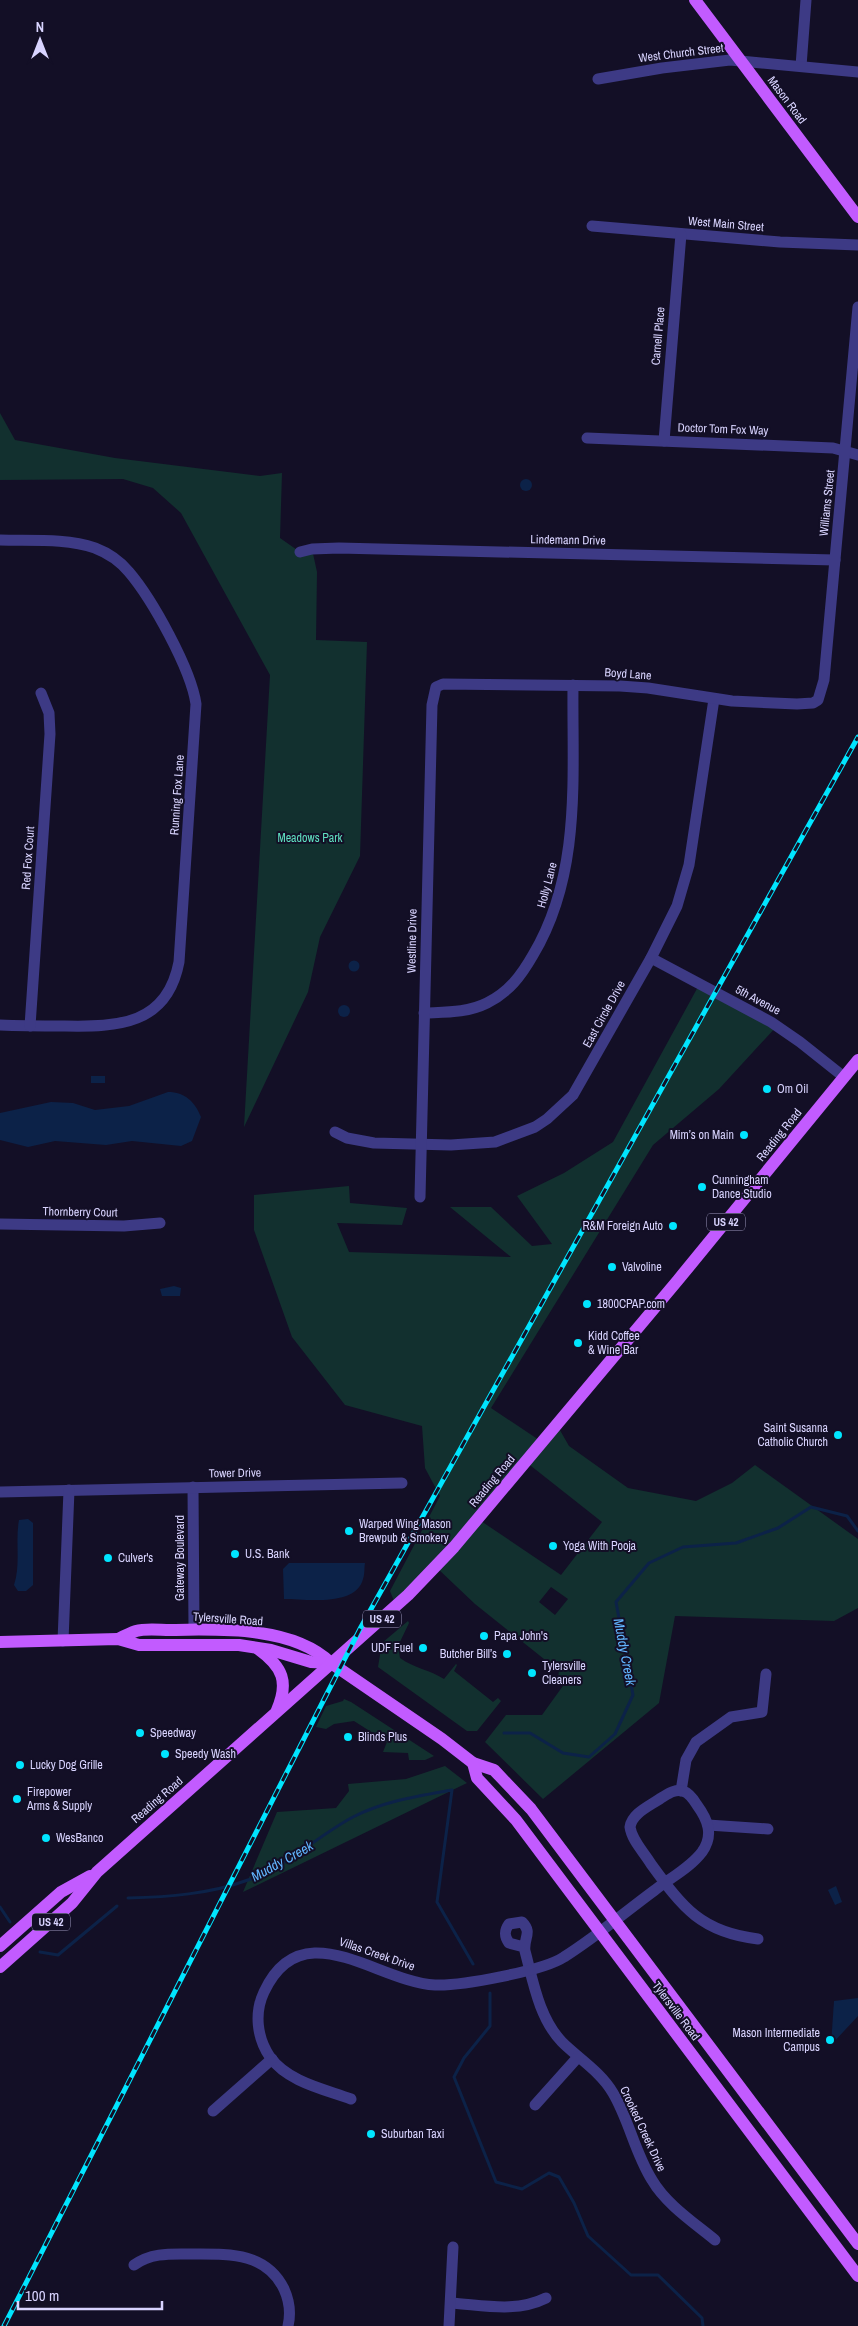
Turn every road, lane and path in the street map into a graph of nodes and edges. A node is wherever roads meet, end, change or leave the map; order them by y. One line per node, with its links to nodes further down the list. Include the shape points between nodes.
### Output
1 (695, 0): 3 (main road, Mason Road)
2 (806, 0): 4 (street)
3 (740, 61): 4 (street, West Church Street); 6 (street, West Church Street, via 662,68); 7 (main road, Mason Road)
4 (802, 66): 5 (street, West Church Street)
5 (858, 72)
6 (598, 79)
7 (858, 217)
8 (592, 226): 9 (street, West Main Street)
9 (681, 234): 10 (street, West Main Street); 13 (street, Carnell Place)
10 (858, 245)
11 (858, 307): 14 (street, Williams Street)
12 (587, 438): 13 (street, Doctor Tom Fox Way)
13 (664, 441): 14 (street, Doctor Tom Fox Way)
14 (846, 451): 15 (street, Doctor Tom Fox Way); 18 (street, Williams Street)
15 (858, 455)
16 (0, 540): 27 (street, Running Fox Lane, via 81,544 119,562 137,583 166,632 190,677 196,704 179,962 170,988 152,1010 121,1024 100,1027)
17 (300, 552): 18 (street, Lindemann Drive, via 339,548)
18 (835, 560): 23 (street, Williams Street, via 824,680)
19 (573, 685): 20 (street, Boyd Lane, via 444,684); 22 (street, Boyd Lane, via 648,688); 25 (street, Holly Lane, via 571,834 561,892 541,942 516,982 495,999 465,1010)
20 (436, 687): 25 (street, Westline Drive, via 432,715)
21 (42, 693): 27 (street, Red Fox Court, via 49,713 50,734)
22 (714, 699): 23 (street, Boyd Lane, via 796,704); 24 (street, East Circle Drive, via 690,865 677,906)
23 (818, 700)
24 (651, 958): 29 (street, 5th Avenue, via 777,1026); 31 (street, East Circle Drive, via 581,1083 547,1120 516,1136 495,1142)
25 (424, 1013): 31 (street, Westline Drive)
26 (0, 1025): 27 (street, Running Fox Lane)
27 (30, 1026)
28 (858, 1060): 29 (main road, Reading Road / US 42)
29 (844, 1077): 44 (main road, Reading Road / US 42, via 673,1287 454,1547 408,1595)
30 (335, 1132): 31 (street, East Circle Drive, via 360,1142)
31 (420, 1145): 32 (street, Westline Drive)
32 (420, 1197)
33 (160, 1223): 34 (street, Thornberry Court, via 124,1226)
34 (0, 1224)
35 (402, 1483): 36 (street, Tower Drive)
36 (193, 1487): 37 (street, Tower Drive); 39 (street, Gateway Boulevard)
37 (63, 1490): 38 (street, Tower Drive); 41 (street)
38 (0, 1492)
39 (194, 1630): 40 (main road, Tylersville Road, via 137,1630); 44 (main road, Tylersville Road, via 249,1631 278,1637 308,1647)
40 (118, 1639): 41 (main road, Tylersville Road); 43 (main road, Tylersville Road, via 139,1645)
41 (63, 1641): 42 (main road, Tylersville Road)
42 (0, 1642)
43 (254, 1646): 44 (main road, Tylersville Road, via 311,1662); 46 (main road, via 269,1657 283,1681 284,1693)
44 (331, 1664): 46 (main road, Reading Road / US 42); 47 (main road, Tylersville Road, via 437,1735)
45 (766, 1674): 48 (street, via 762,1712 731,1717 696,1742 686,1760)
46 (276, 1713): 51 (main road, Reading Road / US 42)
47 (472, 1763): 53 (main road, Tylersville Road, via 494,1770 514,1790); 54 (main road, Tylersville Road, via 477,1778 516,1820)
48 (680, 1791): 49 (street, via 692,1798); 52 (street, via 671,1792 634,1816 630,1824 634,1839)
49 (708, 1825): 50 (street); 52 (street, via 708,1838 702,1852)
50 (768, 1829)
51 (97, 1872): 56 (main road, Reading Road / US 42, via 61,1892); 58 (main road, Reading Road / US 42, via 72,1903)
52 (665, 1882): 53 (street, Villas Creek Drive); 55 (street, via 686,1908 709,1926 729,1934)
53 (613, 1920): 54 (street, Villas Creek Drive); 66 (main road, Tylersville Road)
54 (599, 1931): 59 (street, Villas Creek Drive, via 564,1958); 69 (main road, Tylersville Road)
55 (758, 1939)
56 (0, 1946)
57 (524, 1947): 59 (street, Crooked Creek Drive)
58 (0, 1967)
59 (530, 1970): 60 (street, Crooked Creek Drive, via 545,2019); 61 (street, Villas Creek Drive, via 438,1985 410,1980 336,1953 308,1954 282,1967 262,1995 258,2009 259,2031)
60 (578, 2057): 63 (street); 65 (street, Crooked Creek Drive, via 612,2092 653,2182 677,2208)
61 (272, 2059): 62 (street, Villas Creek Drive, via 291,2076); 64 (street)
62 (351, 2099)
63 (535, 2105)
64 (213, 2111)
65 (715, 2240)
66 (858, 2244)
67 (453, 2247): 71 (street)
68 (134, 2265): 72 (street, via 147,2257 169,2254 227,2254 249,2258 268,2268 282,2286 289,2307)
69 (858, 2276)
70 (546, 2298): 71 (street, via 520,2307)
71 (451, 2303): 73 (street)
72 (288, 2326)
73 (449, 2326)

